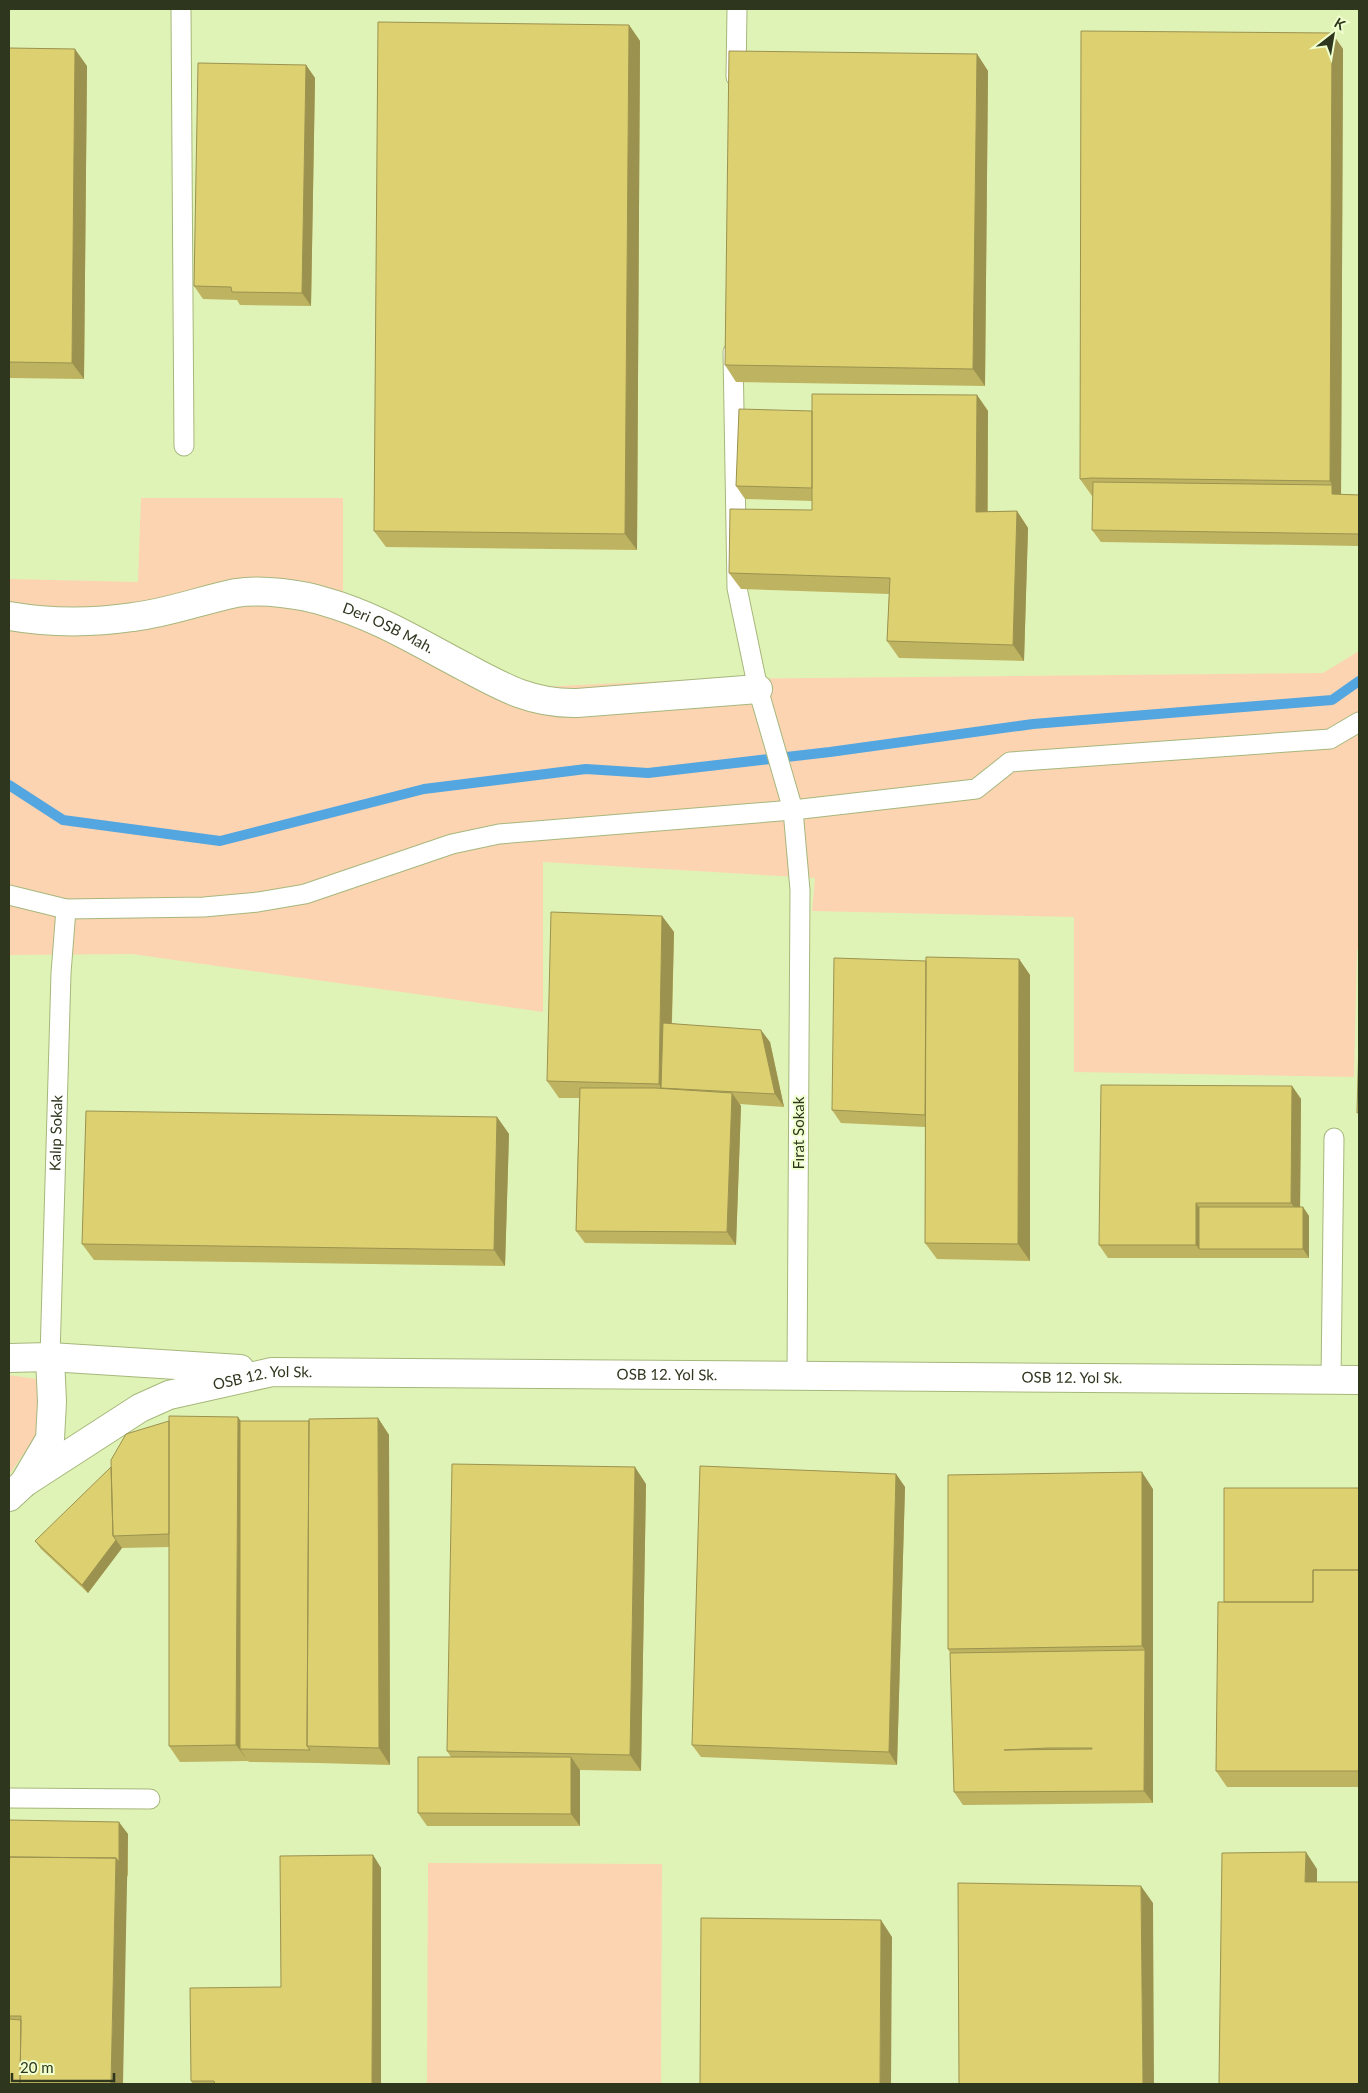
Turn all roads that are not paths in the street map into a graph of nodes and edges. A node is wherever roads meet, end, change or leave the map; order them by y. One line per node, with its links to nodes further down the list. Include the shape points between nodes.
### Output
1 (181, 9): 5 (lane)
2 (737, 9): 3 (lane)
3 (736, 98)
4 (733, 334): 7 (lane, Fırat Sokak, via 737,588)
5 (184, 446)
6 (9, 616): 7 (street, Deri OSB Mah., via 84,622 135,617 238,593 283,593 326,602 369,617 507,689 540,701 558,704)
7 (761, 701): 9 (lane, Fırat Sokak)
8 (1359, 722): 9 (lane, via 1330,739 1010,762 976,789)
9 (793, 810): 11 (lane, via 499,834 452,844 304,894 258,902 204,907); 16 (lane, Fırat Sokak, via 800,890)
10 (9, 895): 11 (lane)
11 (66, 909): 13 (lane, Kalıp Sokak, via 61,973)
12 (1334, 1138): 17 (lane)
13 (50, 1357): 14 (street); 15 (street); 19 (street, via 50,1439)
14 (9, 1358)
15 (272, 1372): 16 (street, OSB 12. Yol Sk.); 19 (street, OSB 12. Yol Sk., via 169,1394 140,1408)
16 (798, 1376): 17 (street, OSB 12. Yol Sk.)
17 (1331, 1380): 18 (street, OSB 12. Yol Sk.)
18 (1359, 1380)
19 (16, 1490)
20 (9, 1798): 21 (lane)
21 (150, 1799)

